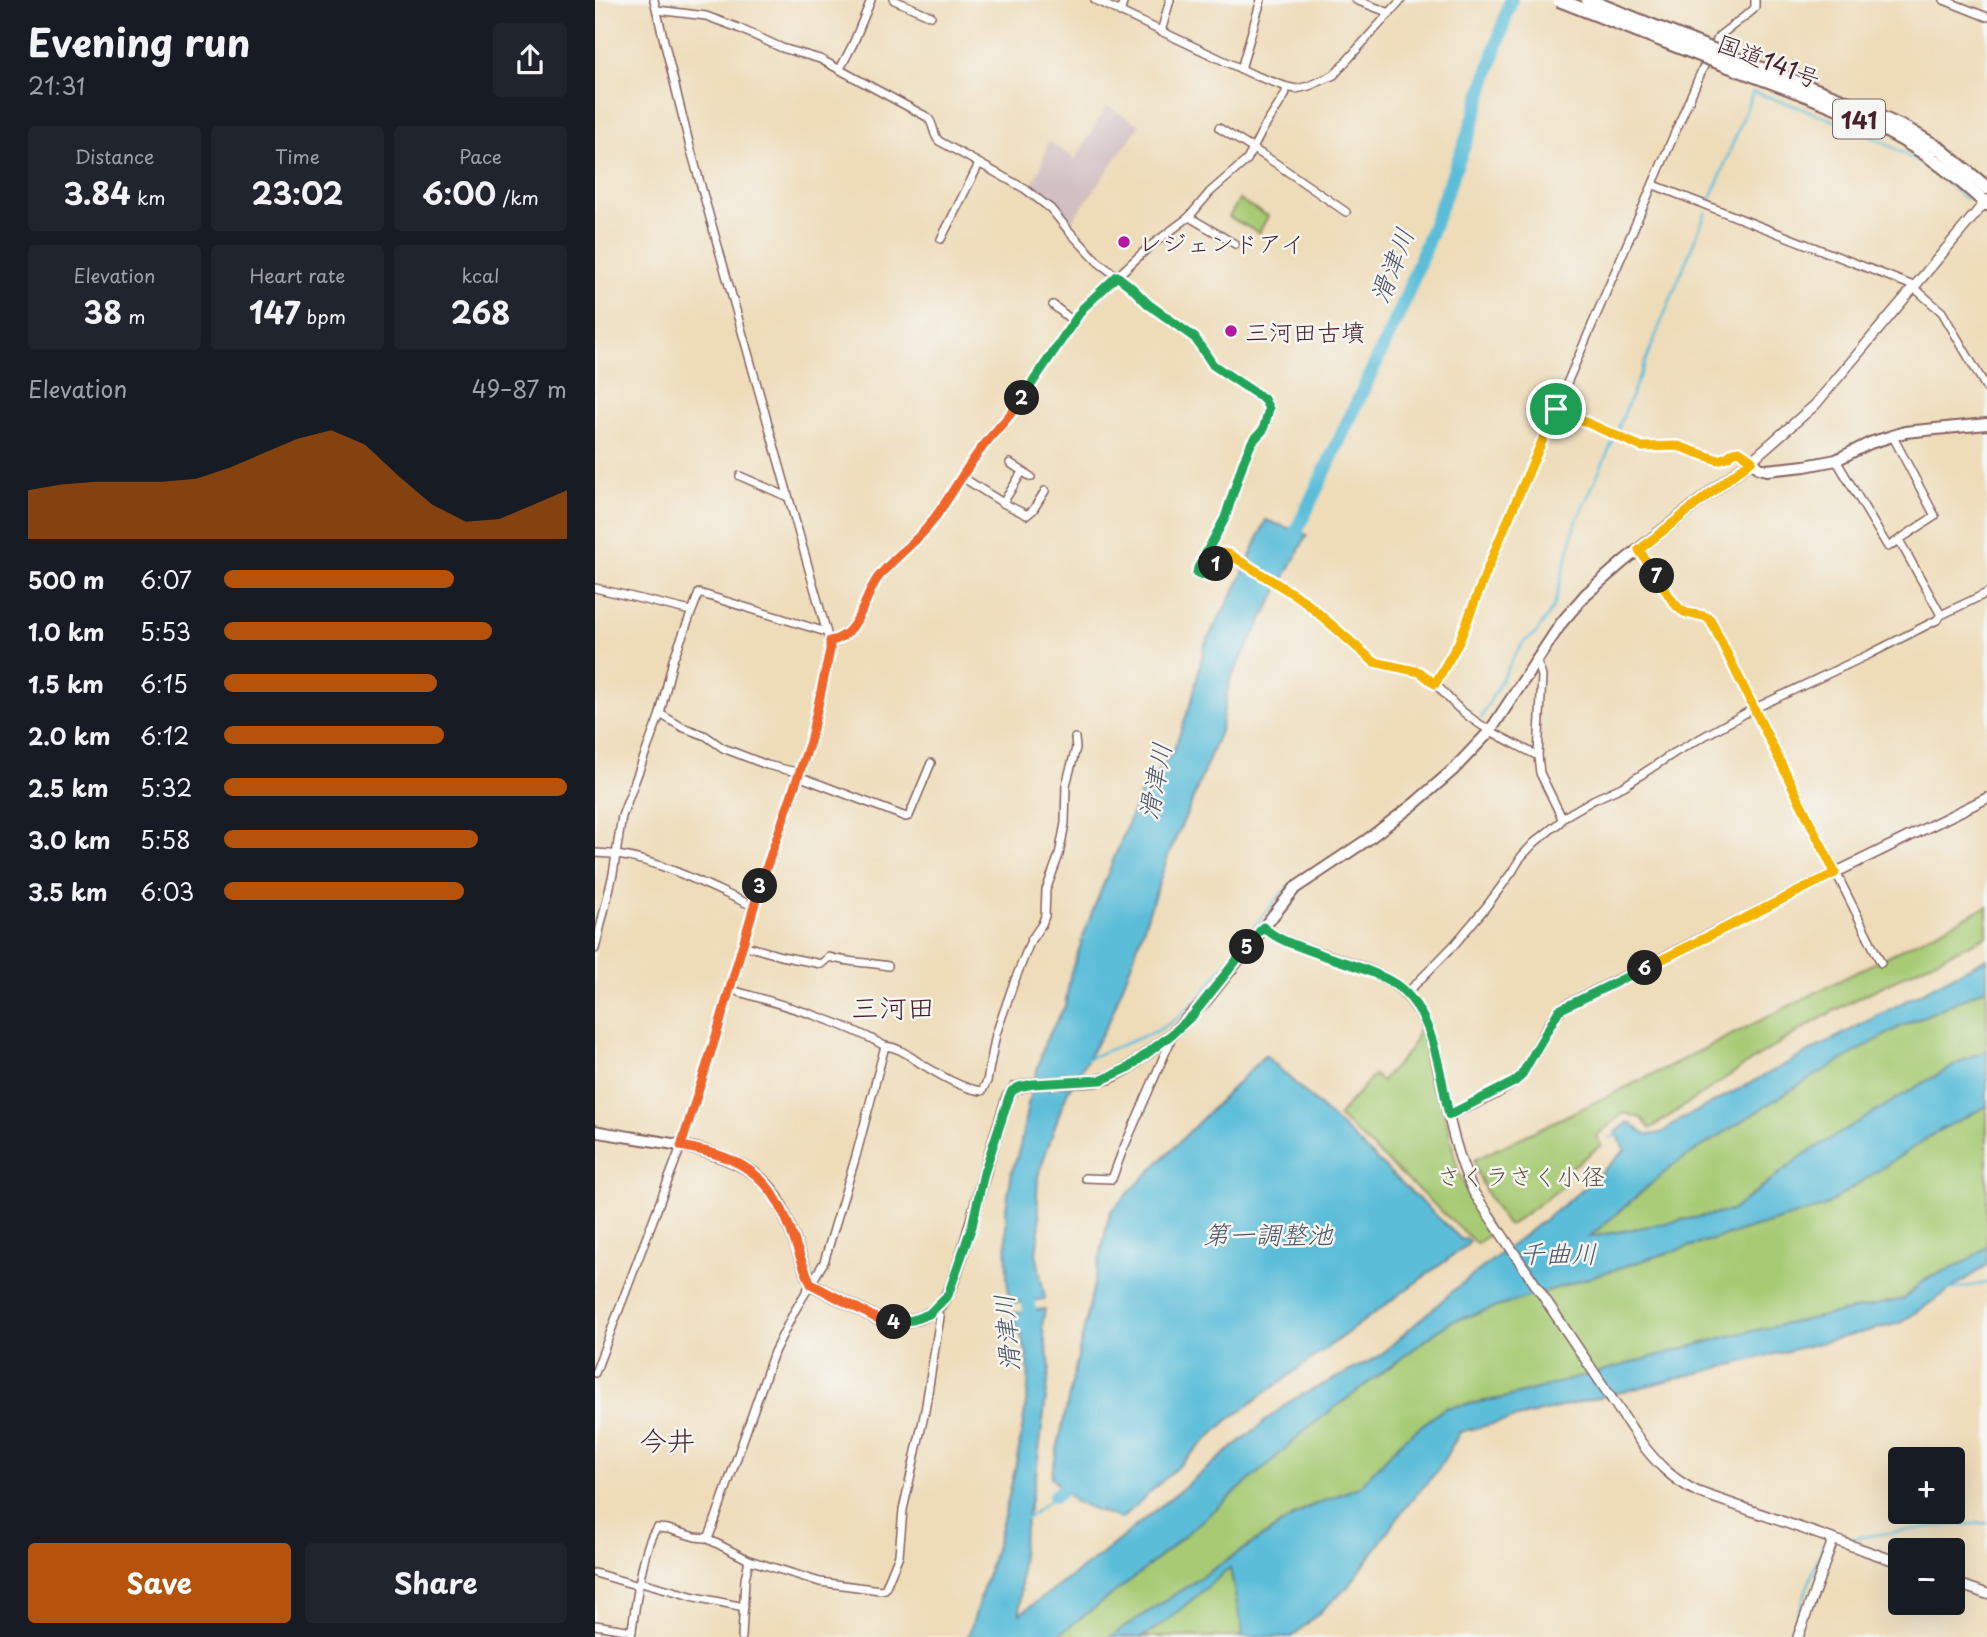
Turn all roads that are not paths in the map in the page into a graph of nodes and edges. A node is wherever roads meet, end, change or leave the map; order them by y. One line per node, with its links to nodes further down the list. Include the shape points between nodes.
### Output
1 (654, 0): 14 (street)
2 (871, 0): 21 (street)
3 (894, 0): 17 (street)
4 (1095, 0): 15 (street)
5 (1124, 0): 15 (street)
6 (1170, 0): 19 (street)
7 (1261, 0): 22 (street)
8 (1356, 0): 16 (street)
9 (1401, 0): 16 (street)
10 (1559, 0): 20 (highway, 国道141号 / 141, bridge)
11 (1588, 0): 20 (highway, 国道141号 / 141, bridge)
12 (1755, 0): 27 (street, via 1753,10 1719,36)
13 (1944, 0): 18 (street)
14 (657, 10): 21 (street, via 706,16); 50 (street, via 690,148)
15 (1121, 13): 19 (street)
16 (1390, 13): 23 (street, via 1334,75 1309,86)
17 (931, 16)
18 (1987, 17)
19 (1161, 32): 22 (street)
20 (1717, 57): 28 (highway, 国道141号 / 141, via 1842,100 1908,130 1940,149); 29 (highway, 国道141号 / 141, via 1882,129 1935,161)
21 (839, 69): 26 (street, via 927,117 935,138)
22 (1241, 69): 23 (street)
23 (1287, 87): 25 (street)
24 (1219, 128): 25 (street)
25 (1254, 149): 30 (street); 31 (street)
26 (979, 164): 32 (street); 34 (street, via 1051,209 1079,243)
27 (1654, 185): 35 (street); 39 (street)
28 (1987, 188)
29 (1986, 202): 35 (street)
30 (1346, 212)
31 (1189, 217): 33 (street); 34 (street)
32 (941, 239)
33 (1235, 244)
34 (1117, 276): 37 (street); 61 (street, via 1195,338 1213,365 1269,405 1263,430 1252,442 1225,518 1197,573 1211,575 1222,553 1229,554 1303,600 1374,662 1420,672)
35 (1914, 287): 38 (street, via 1942,312); 42 (street, via 1815,405)
36 (1053, 305): 37 (street)
37 (1074, 322): 47 (street)
38 (1987, 389)
39 (1556, 409): 42 (street, via 1638,446 1678,446 1718,460 1739,451); 61 (street, via 1459,642)
40 (1987, 424): 41 (main road)
41 (1892, 435): 43 (main road); 52 (street, via 1935,516)
42 (1752, 460): 43 (main road, via 1767,470); 53 (main road)
43 (1836, 460): 52 (street, via 1888,547)
44 (1010, 463): 45 (street)
45 (1021, 472): 48 (street); 51 (street)
46 (740, 476): 50 (street)
47 (962, 477): 51 (street); 59 (street, via 927,527 876,580 852,626)
48 (1031, 477)
49 (1045, 491): 51 (street, via 1027,515)
50 (788, 497): 58 (street)
51 (1003, 503)
52 (1899, 540): 57 (street)
53 (1639, 550): 60 (main road, via 1586,594); 62 (street, via 1679,609 1710,619)
54 (595, 588): 56 (street)
55 (1987, 593): 57 (street)
56 (691, 611): 58 (street, via 699,593); 63 (street)
57 (1941, 615): 62 (street)
58 (826, 632): 59 (street)
59 (830, 641): 68 (street)
60 (1534, 664): 64 (main road); 66 (street, via 1542,676)
61 (1435, 684): 64 (street, via 1458,709)
62 (1753, 709): 70 (street); 73 (street)
63 (660, 714): 68 (street, via 723,748); 72 (street, via 622,816)
64 (1490, 731): 66 (street); 75 (main road, via 1414,804 1295,888)
65 (1075, 738): 83 (street, via 1065,823 1046,890 1045,916 1028,947 996,1034 985,1088 969,1088 893,1046)
66 (1538, 756): 70 (street, via 1540,773)
67 (930, 764): 68 (street, via 906,817)
68 (799, 776): 74 (street)
69 (1987, 798): 73 (street)
70 (1562, 818): 81 (street, via 1521,857 1486,907)
71 (595, 853): 72 (street)
72 (616, 853): 74 (street, via 676,872); 77 (street)
73 (1835, 873): 78 (street); 84 (street, via 1559,1010 1521,1076)
74 (753, 906): 76 (street)
75 (1263, 927): 81 (street, via 1289,944 1375,974); 82 (main road, via 1207,999)
76 (743, 944): 79 (street, via 821,964 829,957); 80 (street)
77 (595, 948)
78 (1881, 963)
79 (888, 966)
80 (729, 989): 83 (street, via 846,1027); 86 (street)
81 (1407, 993): 84 (street, via 1427,1026)
82 (1171, 1035): 87 (street, via 1112,1179); 89 (main road, via 1123,1071 1102,1080 1033,1084 1012,1091 952,1286)
83 (885, 1046): 88 (street, via 824,1262)
84 (1449, 1115): 92 (street, via 1468,1180 1481,1204 1661,1467 1687,1487)
85 (595, 1132): 86 (main road)
86 (681, 1146): 88 (main road, via 724,1157 762,1179 777,1199); 90 (street)
87 (1085, 1178)
88 (811, 1284): 89 (main road, via 887,1321 913,1320); 91 (street, via 774,1352)
89 (935, 1309): 94 (street, via 940,1317 925,1411 903,1510 899,1555 885,1589 820,1583)
90 (595, 1373)
91 (706, 1538): 94 (street); 96 (street, via 657,1528)
92 (1833, 1540): 93 (street); 103 (street)
93 (1888, 1559)
94 (749, 1560): 99 (street)
95 (595, 1573): 96 (street)
96 (640, 1584): 99 (street); 101 (street)
97 (1965, 1586): 98 (street)
98 (1987, 1594)
99 (744, 1607): 102 (street)
100 (595, 1625): 101 (street)
101 (632, 1634)
102 (741, 1637)
103 (1798, 1637)

